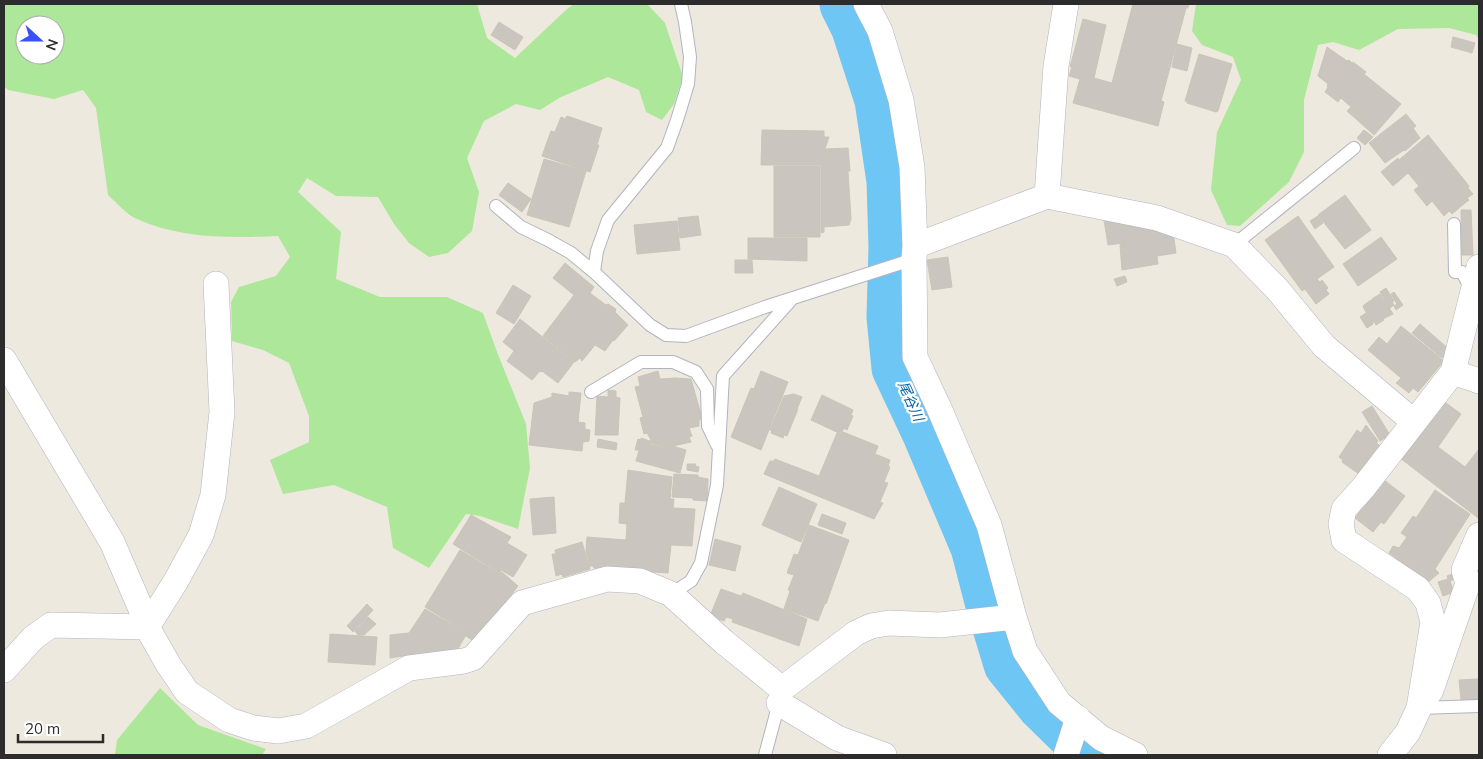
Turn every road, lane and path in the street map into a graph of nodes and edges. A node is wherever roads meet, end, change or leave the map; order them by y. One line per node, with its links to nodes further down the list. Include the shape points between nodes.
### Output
1 (681, 4): 11 (lane, via 690,56 688,84 677,120 667,148 608,220 597,251)
2 (866, 4): 9 (street, via 880,31 901,100 912,167)
3 (1066, 4): 5 (street, via 1056,66)
4 (1354, 148): 8 (lane)
5 (1047, 196): 8 (street, via 1157,218); 9 (street)
6 (496, 206): 11 (lane, via 521,227 570,253)
7 (1454, 224): 13 (lane, via 1455,272 1462,272)
8 (1234, 245): 19 (street, via 1277,289 1324,346)
9 (914, 252): 14 (lane); 25 (street, via 915,358 989,525)
10 (1479, 267): 13 (street)
11 (594, 272): 14 (lane, via 650,326 666,335 686,336)
12 (216, 284): 26 (street, via 222,412 213,495 201,536)
13 (1474, 294): 16 (street)
14 (793, 298): 20 (lane, via 723,376)
15 (4, 360): 26 (street, via 112,542)
16 (1453, 372): 17 (street); 19 (street)
17 (1479, 381)
18 (591, 392): 20 (lane, via 641,362 673,362 696,372 707,389 708,426)
19 (1414, 422): 30 (street, via 1344,510 1341,524 1344,540 1418,589 1428,603 1432,622)
20 (718, 447): 24 (lane, via 717,484 701,563 692,581)
21 (1479, 535): 23 (street, via 1464,570)
22 (1479, 560): 23 (lane)
23 (1468, 583): 30 (street, via 1431,690)
24 (671, 594): 26 (street, via 640,581 606,579 522,603 473,658 409,668 306,726 278,731 253,728 229,720 186,692); 28 (street)
25 (1014, 617): 28 (street, via 940,626 871,626 856,633); 31 (street, via 1025,652 1059,703)
26 (147, 626): 27 (street, via 51,625)
27 (4, 670)
28 (780, 696): 32 (lane); 33 (street, via 837,738)
29 (1479, 706): 30 (lane)
30 (1419, 708): 36 (street, via 1408,732)
31 (1078, 718): 34 (street); 35 (street, via 1101,738)
32 (765, 755)
33 (884, 755)
34 (1066, 755)
35 (1135, 755)
36 (1390, 755)

